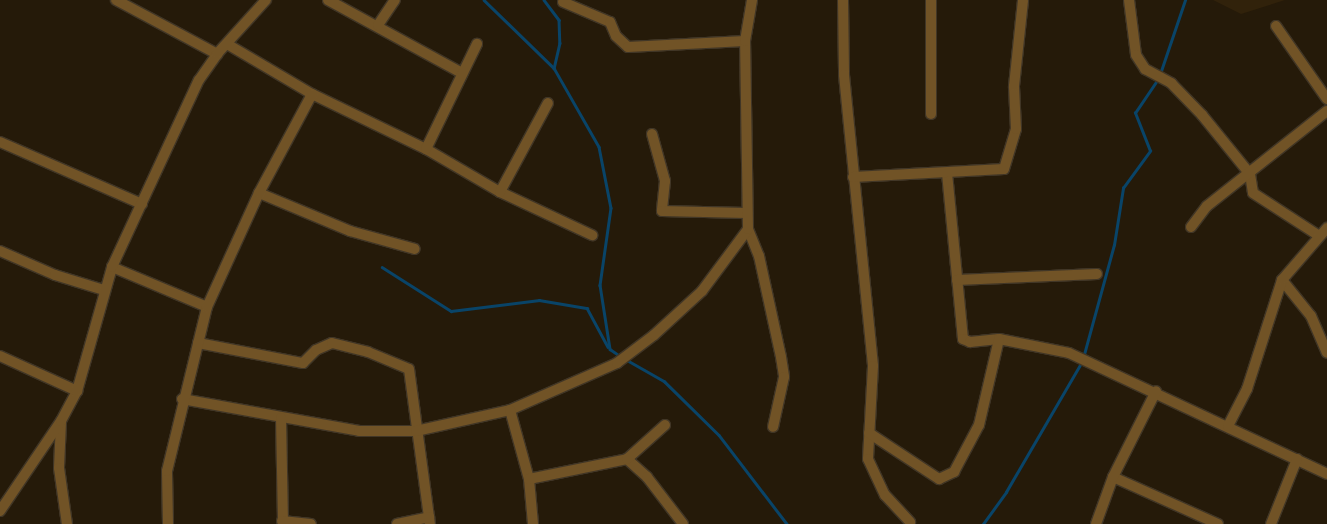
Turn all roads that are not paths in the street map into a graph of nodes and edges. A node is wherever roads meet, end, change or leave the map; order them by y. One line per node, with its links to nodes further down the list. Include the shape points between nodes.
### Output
1 (116, 0): 16 (street)
2 (266, 0): 14 (street)
3 (328, 0): 11 (street, via 342,10)
4 (395, 0): 11 (street)
5 (752, 0): 13 (street)
6 (843, 0): 28 (street, via 844,75)
7 (931, 0): 22 (street)
8 (1023, 0): 26 (street, via 1014,86 1016,129 1008,160 1004,169)
9 (1128, 0): 27 (street, via 1136,55 1145,69 1171,84 1196,108)
10 (563, 2): 13 (street, via 610,22 616,36 628,46)
11 (378, 25): 17 (street)
12 (1276, 26): 19 (street)
13 (745, 41): 32 (street, via 749,160)
14 (227, 44): 16 (street); 18 (street)
15 (477, 44): 17 (street)
16 (218, 54): 31 (street, via 199,80)
17 (462, 73): 25 (street)
18 (312, 94): 25 (street); 30 (street)
19 (1327, 99)
20 (548, 103): 29 (street)
21 (1327, 111): 27 (street)
22 (931, 114)
23 (652, 134): 32 (street, via 665,181 662,212)
24 (0, 142): 31 (street)
25 (426, 149): 29 (street)
26 (947, 173): 28 (street); 42 (street)
27 (1250, 174): 33 (street, via 1207,206); 37 (street, via 1253,193)
28 (853, 178): 60 (street, via 872,366)
29 (500, 192): 36 (street)
30 (258, 193): 38 (street, via 350,231); 45 (street)
31 (142, 204): 40 (street)
32 (746, 213): 35 (street)
33 (1191, 228)
34 (1327, 228): 37 (street)
35 (748, 229): 53 (street, via 702,291 654,336 600,373); 58 (street, via 761,264 784,377)
36 (592, 235)
37 (1318, 235): 43 (street)
38 (415, 249)
39 (0, 251): 44 (street, via 55,275)
40 (112, 268): 44 (street); 45 (street)
41 (1097, 274): 42 (street)
42 (957, 280): 46 (street, via 963,339 970,342)
43 (1282, 280): 48 (street, via 1312,316); 57 (street, via 1246,389)
44 (104, 290): 50 (street)
45 (207, 307): 47 (street)
46 (999, 339): 51 (street, via 1069,353); 60 (street, via 979,426 954,472 939,479)
47 (198, 343): 52 (street); 59 (street, via 292,363 303,363 316,350 332,343 368,352 408,369)
48 (1327, 353)
49 (0, 356): 50 (street)
50 (77, 391): 55 (street)
51 (1156, 391): 57 (street); 64 (street)
52 (182, 399): 54 (street); 72 (street, via 167,470)
53 (510, 410): 59 (street); 65 (street)
54 (281, 418): 59 (street, via 359,431); 70 (street)
55 (61, 421): 66 (street); 71 (street, via 58,468)
56 (665, 425): 61 (street)
57 (1228, 426): 62 (street)
58 (773, 427)
59 (416, 431): 67 (street)
60 (869, 433): 69 (street, via 868,459 874,476 885,495)
61 (627, 459): 65 (street); 76 (street, via 647,477)
62 (1297, 459): 63 (street); 79 (street)
63 (1327, 474)
64 (1113, 477): 68 (street); 77 (street)
65 (529, 479): 75 (street)
66 (0, 511)
67 (430, 520): 74 (street)
68 (1199, 520): 78 (street)
69 (910, 522)
70 (282, 523): 73 (street)
71 (67, 524)
72 (168, 524)
73 (311, 524)
74 (397, 524)
75 (533, 524)
76 (683, 524)
77 (1096, 524)
78 (1218, 524)
79 (1271, 524)

